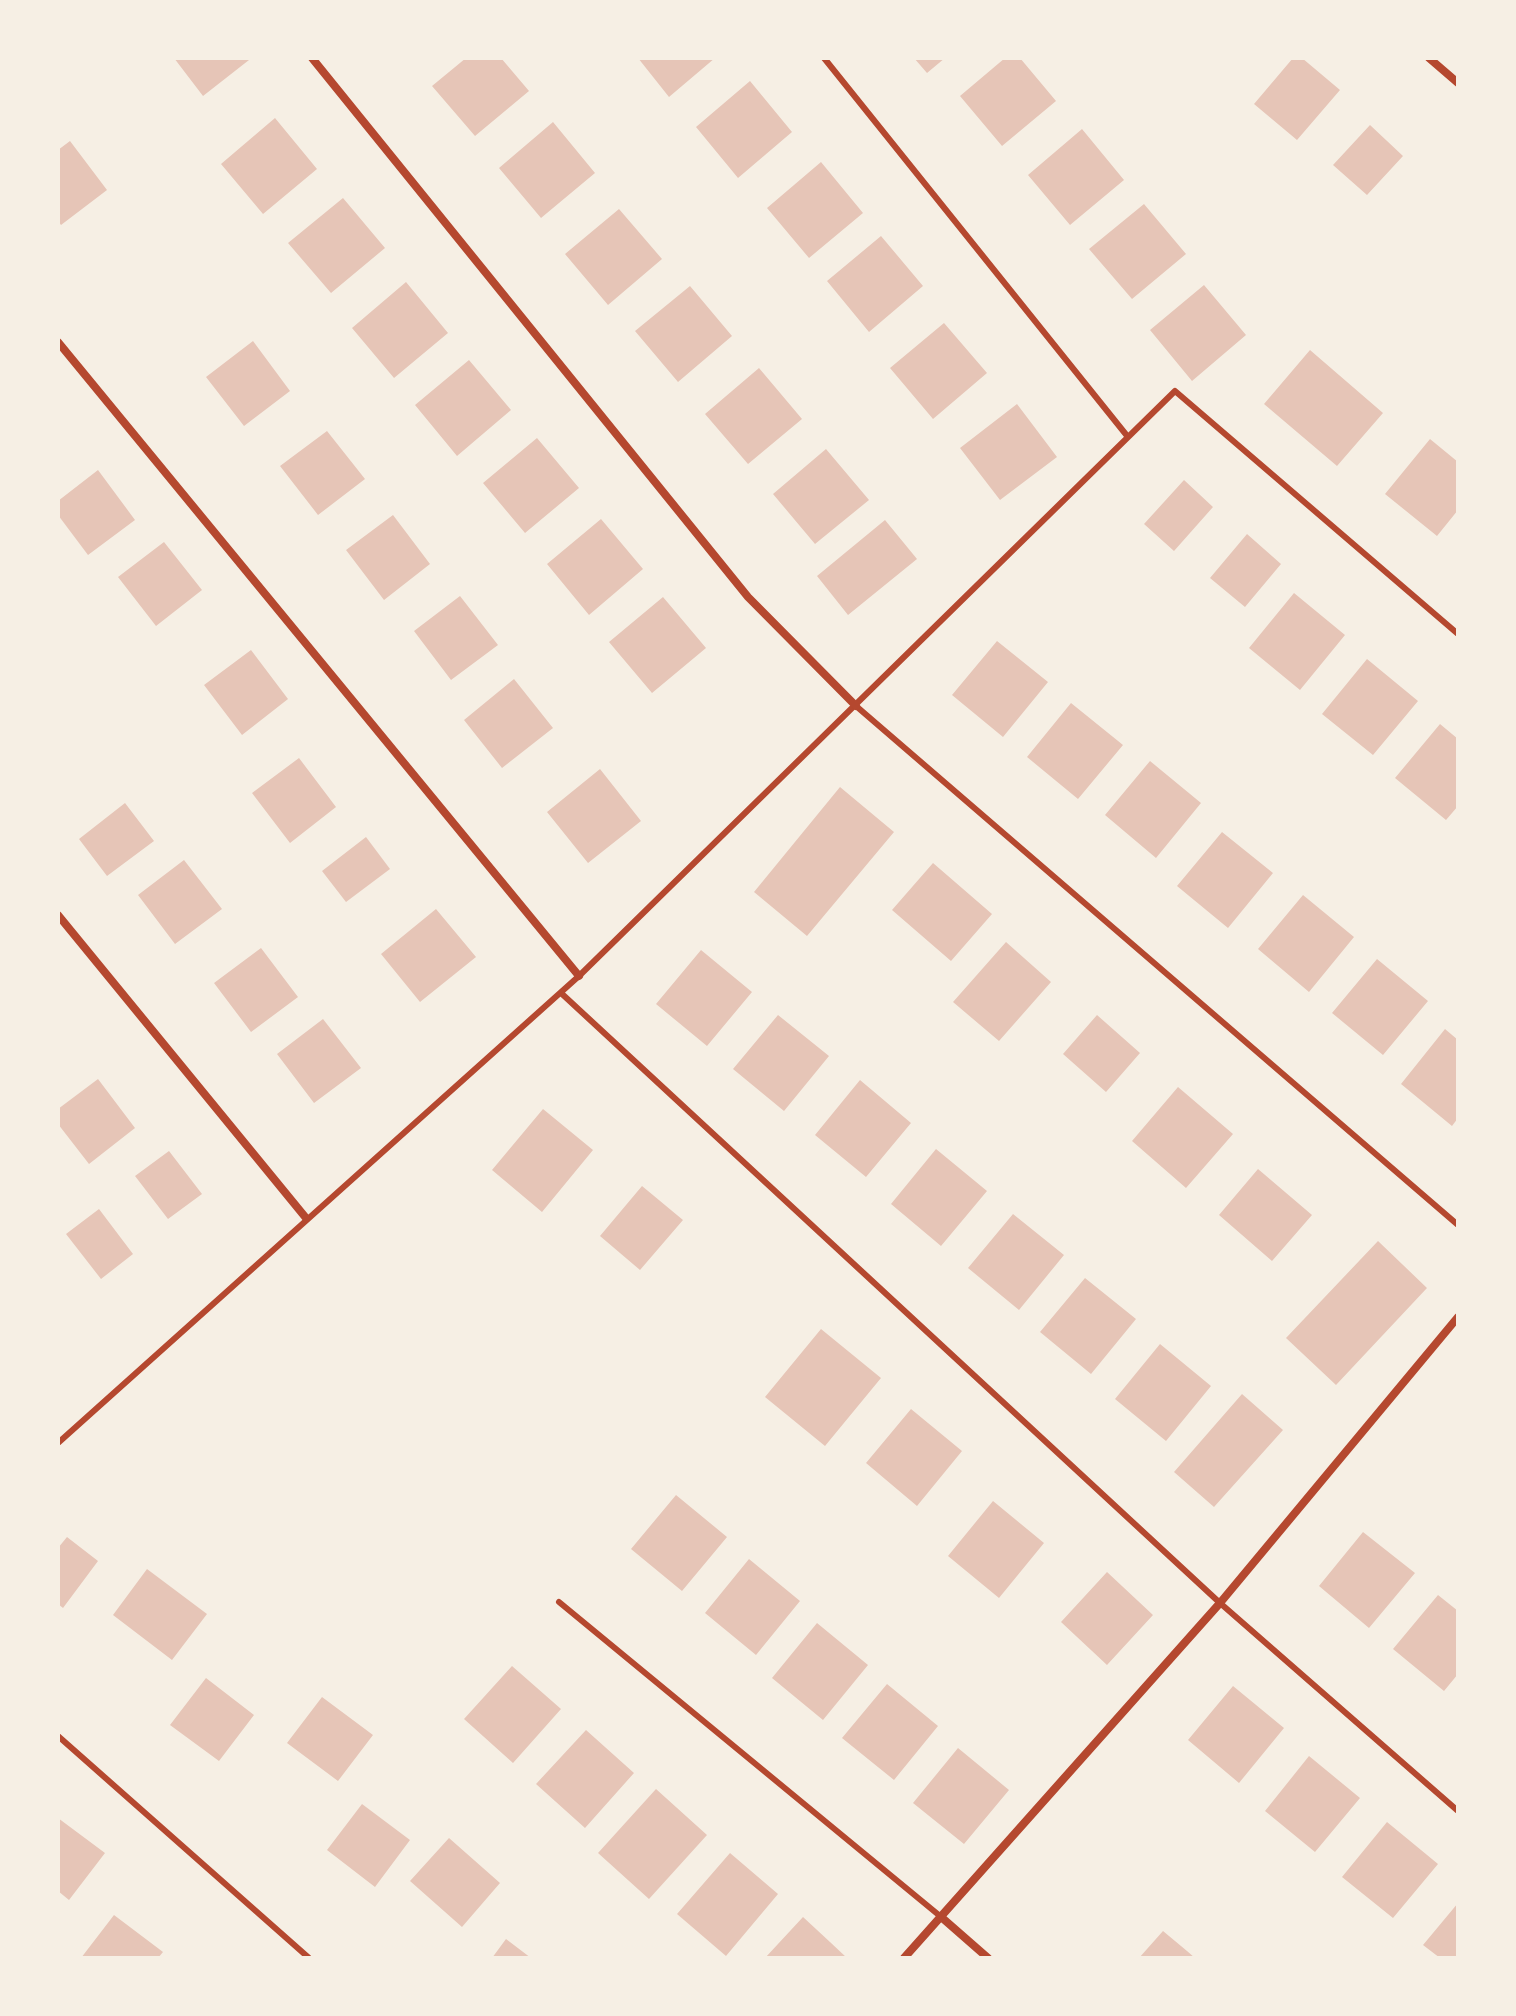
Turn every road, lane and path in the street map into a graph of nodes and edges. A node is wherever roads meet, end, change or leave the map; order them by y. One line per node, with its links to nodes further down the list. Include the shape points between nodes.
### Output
1 (312, 58): 8 (street, via 748,597)
2 (824, 58): 6 (lane)
3 (1429, 58): 4 (street)
4 (1458, 83)
5 (58, 342): 10 (street)
6 (1128, 437): 7 (lane, via 1175,391); 8 (lane)
7 (1458, 634)
8 (856, 706): 10 (lane); 13 (lane)
9 (58, 915): 12 (street)
10 (579, 976): 11 (lane)
11 (561, 993): 12 (lane); 17 (lane)
12 (306, 1218): 15 (lane)
13 (1458, 1225)
14 (1458, 1317): 17 (street)
15 (58, 1443)
16 (559, 1602): 20 (lane)
17 (1220, 1603): 19 (lane); 20 (street)
18 (58, 1736): 21 (lane)
19 (1458, 1811)
20 (940, 1916): 22 (street); 23 (street)
21 (309, 1958)
22 (904, 1958)
23 (988, 1958)

